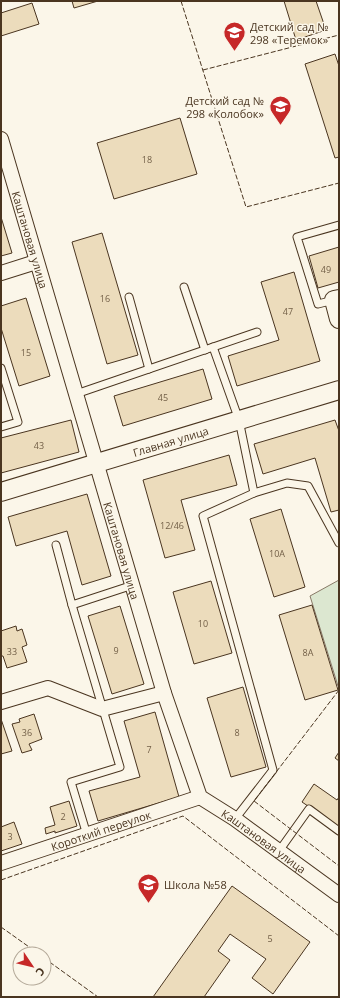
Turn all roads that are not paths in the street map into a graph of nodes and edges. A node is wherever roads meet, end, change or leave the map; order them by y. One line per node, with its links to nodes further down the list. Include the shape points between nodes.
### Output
1 (1, 140): 3 (street, Каштановая улица)
2 (339, 225): 7 (lane, via 297,237 318,304)
3 (36, 262): 4 (street); 15 (street, Каштановая улица)
4 (1, 273)
5 (184, 287): 11 (lane)
6 (129, 297): 13 (lane)
7 (336, 300): 8 (street)
8 (339, 319)
9 (256, 332): 10 (lane)
10 (213, 347): 11 (lane); 16 (lane)
11 (205, 350): 13 (lane)
12 (1, 368): 17 (lane, via 18,422)
13 (149, 369): 15 (lane)
14 (339, 390): 16 (street, Главная улица)
15 (76, 394): 18 (street, Каштановая улица)
16 (239, 420): 18 (street, Главная улица); 20 (lane)
17 (1, 427)
18 (97, 462): 19 (street, Главная улица); 23 (street, Каштановая улица)
19 (1, 492)
20 (254, 493): 21 (lane, via 287,483 308,486); 29 (lane, via 203,516 273,770)
21 (339, 543)
22 (56, 545): 24 (lane)
23 (133, 585): 24 (lane); 25 (street, Каштановая улица)
24 (72, 605): 27 (lane)
25 (164, 693): 27 (street); 28 (street, Каштановая улица)
26 (1, 702): 27 (street, via 48,688)
27 (102, 709): 31 (lane, via 120,768 71,782)
28 (200, 797): 29 (street, Каштановая улица); 31 (street, Короткий переулок)
29 (235, 819): 32 (street, Каштановая улица)
30 (339, 831): 32 (lane, via 309,809)
31 (87, 835): 33 (street, Короткий переулок)
32 (279, 851): 34 (street, Каштановая улица)
33 (1, 864)
34 (339, 895)

